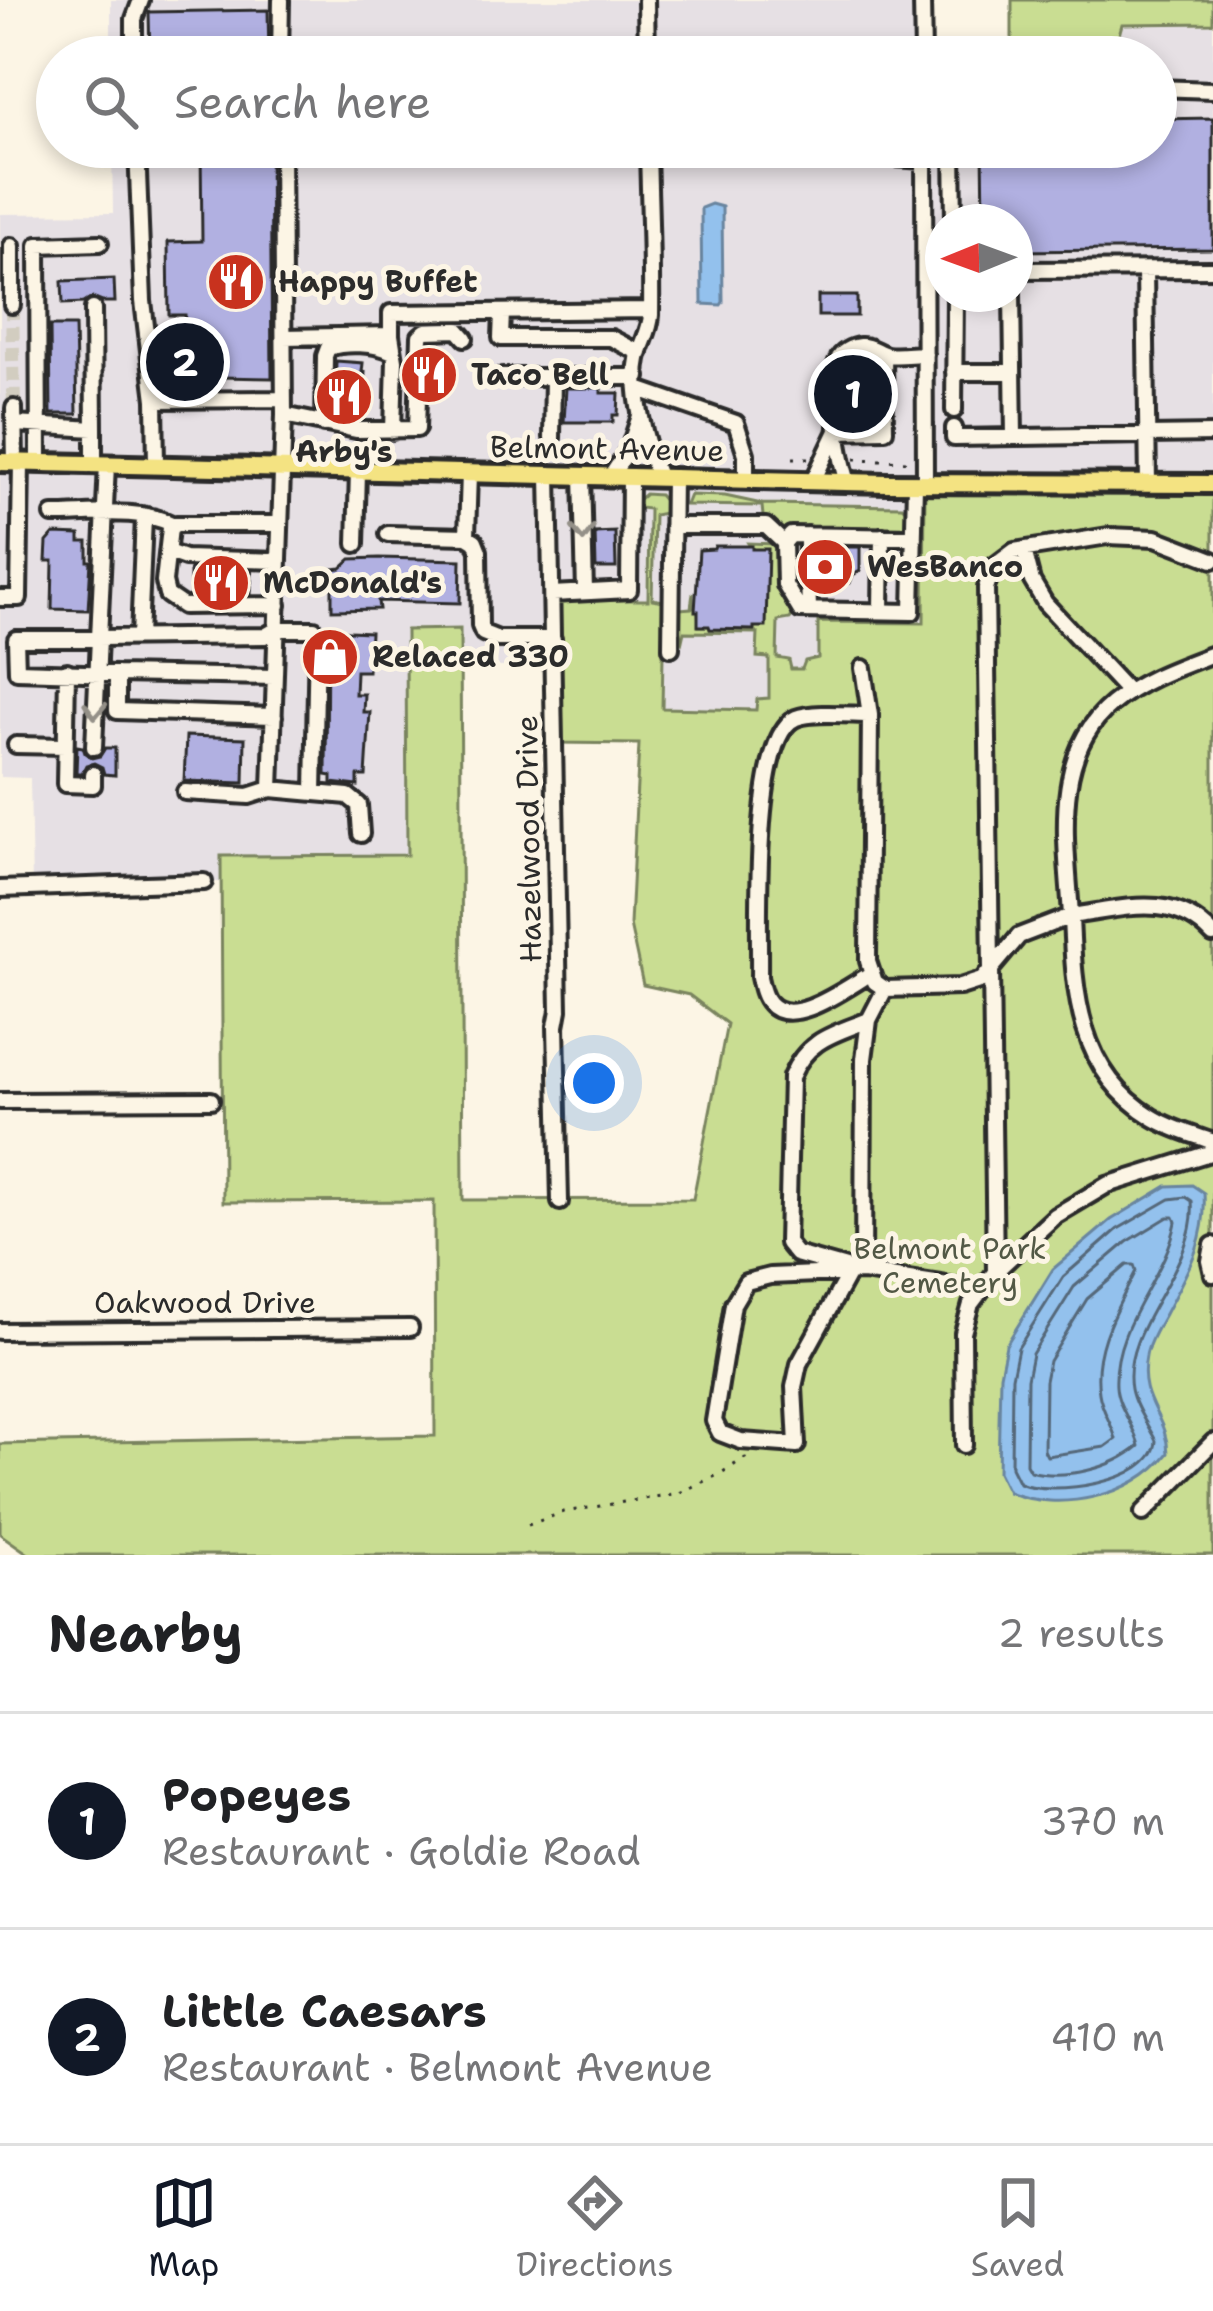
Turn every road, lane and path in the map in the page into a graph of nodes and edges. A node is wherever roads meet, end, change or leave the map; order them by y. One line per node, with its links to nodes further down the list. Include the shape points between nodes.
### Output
1 (141, 0): 5 (street)
2 (280, 0): 6 (street)
3 (646, 0): 7 (street)
4 (922, 0): 8 (street)
5 (134, 36)
6 (280, 36)
7 (647, 36)
8 (923, 36)
9 (1177, 89): 10 (street)
10 (1213, 90)
11 (138, 168): 42 (street)
12 (281, 168): 31 (street)
13 (648, 168): 26 (street)
14 (924, 168): 23 (street)
15 (953, 168): 16 (street)
16 (954, 204)
17 (100, 243): 18 (street)
18 (38, 245): 19 (street); 48 (street)
19 (6, 246): 24 (street)
20 (1213, 269): 22 (street)
21 (1033, 270): 22 (street)
22 (1145, 270): 55 (street)
23 (924, 271): 35 (street)
24 (12, 304)
25 (93, 309): 50 (street)
26 (651, 310): 27 (street); 34 (street)
27 (502, 312): 30 (street, via 392,313); 34 (street, via 501,338 611,338)
28 (955, 312): 38 (street)
29 (1012, 312): 37 (street)
30 (391, 334): 31 (street); 33 (street)
31 (284, 337): 43 (street)
32 (465, 338): 51 (street, via 458,330 420,336 416,429)
33 (393, 352): 49 (street, via 328,348); 51 (street)
34 (640, 353): 41 (street)
35 (925, 354): 36 (street); 74 (street)
36 (884, 355): 52 (street, via 885,430); 52 (street, via 863,346 840,356)
37 (1013, 371): 38 (street); 56 (street)
38 (954, 372): 45 (street)
39 (502, 376): 40 (street)
40 (553, 377): 41 (street); 57 (street)
41 (638, 383): 46 (street); 71 (street, via 736,423)
42 (155, 400): 43 (street); 62 (street)
43 (284, 407): 49 (street); 63 (street)
44 (14, 408): 47 (street)
45 (954, 410)
46 (640, 416): 68 (street); 70 (street)
47 (15, 424): 48 (street); 60 (street)
48 (40, 424): 50 (street); 60 (street)
49 (324, 424): 51 (street)
50 (94, 429): 61 (street)
51 (393, 430)
52 (837, 431): 72 (street); 73 (street)
53 (954, 433): 56 (street)
54 (1213, 434): 55 (street)
55 (1148, 435): 56 (street); 75 (street)
56 (1014, 437)
57 (552, 438)
58 (860, 445): 59 (path)
59 (860, 460)
60 (19, 462): 61 (main road, Belmont Avenue); 78 (street)
61 (100, 464): 62 (main road, Belmont Avenue); 79 (street)
62 (156, 465): 63 (main road, Belmont Avenue)
63 (282, 468): 64 (main road, Belmont Avenue); 82 (street)
64 (358, 471): 65 (main road, Belmont Avenue); 91 (street)
65 (469, 473): 66 (main road, Belmont Avenue); 87 (street)
66 (548, 474): 67 (main road, Belmont Avenue); 99 (street, Hazelwood Drive)
67 (582, 475): 68 (main road, Belmont Avenue); 98 (street, one-way to 98)
68 (611, 476): 69 (main road, Belmont Avenue)
69 (630, 476): 70 (main road, Belmont Avenue); 98 (street, via 629,590)
70 (666, 477): 71 (main road, Belmont Avenue); 84 (street)
71 (746, 479): 72 (main road, Belmont Avenue)
72 (813, 481): 73 (main road, Belmont Avenue)
73 (848, 482): 74 (main road, Belmont Avenue)
74 (920, 484): 75 (main road, Belmont Avenue); 89 (street)
75 (1148, 484): 76 (main road, Belmont Avenue)
76 (1213, 484)
77 (0, 499): 78 (street)
78 (21, 500): 100 (street, via 19,598)
79 (106, 514): 80 (street); 81 (street); 107 (street)
80 (52, 515)
81 (144, 517): 83 (street); 105 (street)
82 (278, 524): 83 (street); 96 (street)
83 (174, 525): 93 (street)
84 (672, 526): 90 (street, via 766,526); 108 (street)
85 (388, 534): 87 (street)
86 (807, 535): 88 (street); 90 (street); 94 (street)
87 (467, 536): 106 (street, via 479,550 483,633)
88 (882, 536): 89 (street); 103 (street)
89 (914, 537): 103 (street, via 912,612)
90 (784, 543): 102 (street, via 785,585)
91 (356, 544)
92 (1024, 550): 95 (street, via 1108,536 1156,538); 115 (street, via 1045,603); 130 (street, via 994,566 986,588)
93 (168, 552): 96 (street); 101 (street, via 164,581 174,602)
94 (807, 554)
95 (1213, 560)
96 (278, 562): 101 (street)
97 (808, 574): 102 (street)
98 (585, 592): 99 (street)
99 (551, 593): 106 (street, Hazelwood Drive)
100 (0, 598)
101 (278, 605): 104 (street)
102 (808, 610): 103 (street)
103 (881, 611)
104 (277, 629): 105 (street, via 266,636); 114 (street); 124 (street, via 314,628 316,635)
105 (140, 637): 107 (street)
106 (553, 639): 138 (street, Hazelwood Drive)
107 (99, 640): 111 (street, via 16,639 17,671); 112 (street)
108 (671, 648)
109 (1213, 654): 115 (street)
110 (863, 668): 116 (street)
111 (67, 671): 112 (street); 119 (street)
112 (97, 673): 113 (street); 120 (street, one-way to 120)
113 (117, 674): 114 (street); 117 (street, via 117,711)
114 (274, 676): 117 (street)
115 (1128, 692): 128 (street, via 1096,719 1070,778)
116 (870, 715): 131 (street); 131 (street, via 799,716 774,744 764,793 759,977 765,1001 781,1013 801,1013)
117 (274, 716): 122 (street)
118 (16, 746): 119 (street)
119 (65, 746): 121 (street, via 65,784)
120 (94, 747)
121 (93, 780)
122 (271, 790): 123 (street); 124 (street)
123 (185, 792)
124 (314, 793): 125 (street, via 354,799)
125 (361, 834)
126 (205, 882): 127 (street)
127 (0, 889)
128 (1071, 916): 129 (street, via 1170,907); 130 (street, via 1019,936); 136 (street, via 1080,1016 1095,1057 1140,1110)
129 (1213, 935)
130 (991, 968): 132 (street, via 960,988); 140 (street)
131 (872, 974): 132 (street)
132 (885, 989): 133 (street)
133 (869, 1020): 141 (street); 141 (street, via 820,1040 791,1077 787,1243 796,1254)
134 (211, 1100): 135 (street)
135 (0, 1101)
136 (1213, 1142)
137 (1213, 1152): 140 (street, via 1107,1185 1055,1216)
138 (560, 1202)
139 (1213, 1245): 142 (street)
140 (995, 1272): 143 (street)
141 (856, 1273): 143 (street); 147 (street, via 799,1364 796,1445); 147 (street, via 746,1282 733,1304 714,1421 720,1433)
142 (1213, 1274)
143 (981, 1290): 148 (street, via 962,1333)
144 (410, 1328): 145 (street, Oakwood Drive)
145 (0, 1331)
146 (1213, 1442): 149 (street)
147 (769, 1443): 150 (path, via 679,1493 563,1512)
148 (964, 1445)
149 (1143, 1514)
150 (528, 1526)

